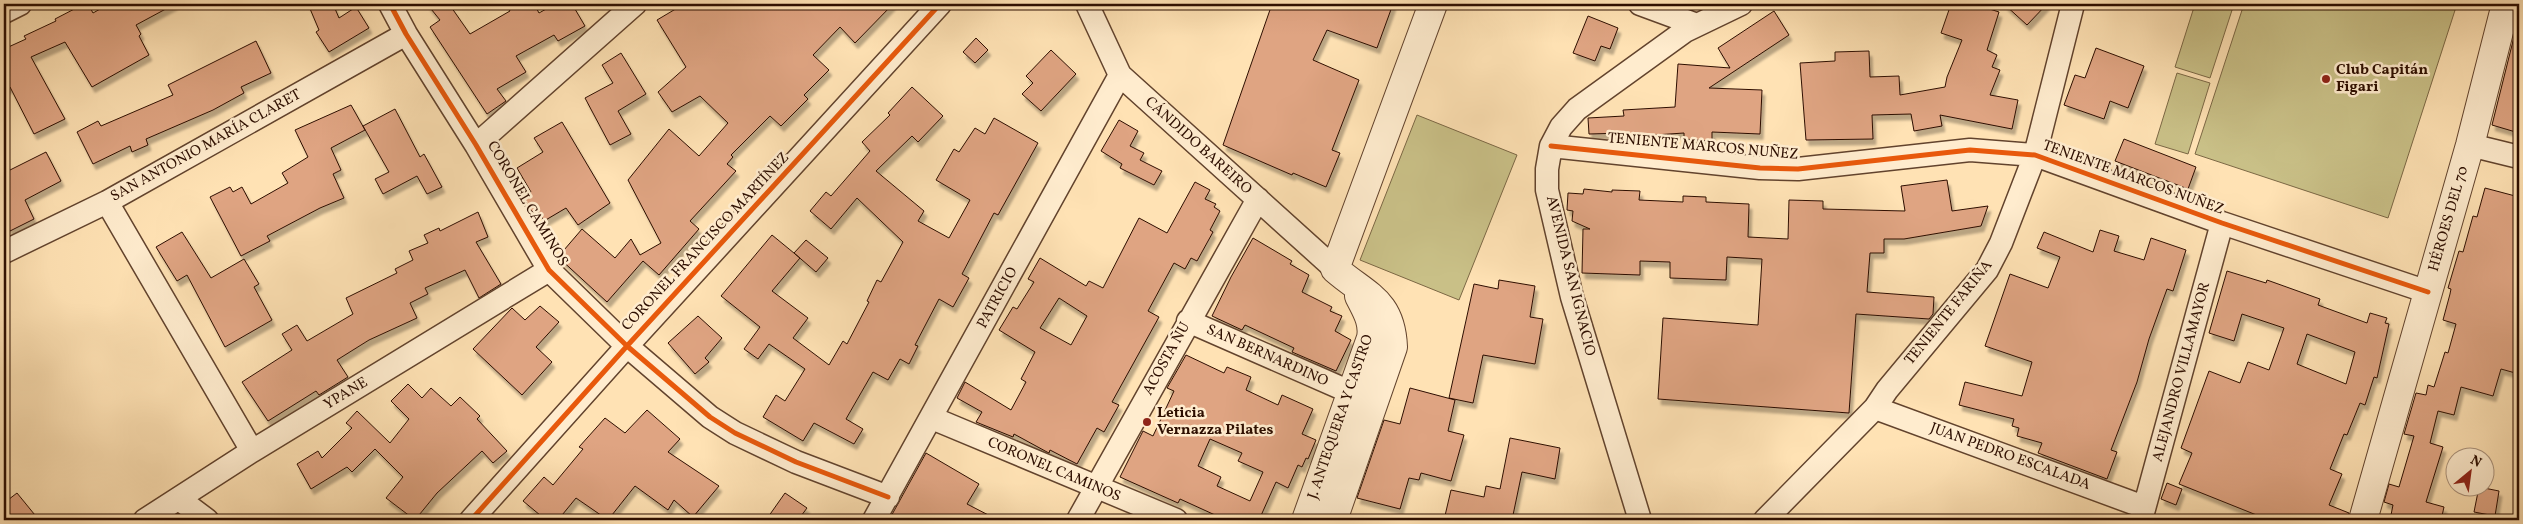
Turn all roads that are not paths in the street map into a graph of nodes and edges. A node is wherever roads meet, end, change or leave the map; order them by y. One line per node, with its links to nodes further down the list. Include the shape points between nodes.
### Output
1 (20, 4): 11 (street)
2 (390, 4): 13 (street, CORONEL CAMINOS)
3 (635, 4): 15 (street)
4 (940, 4): 28 (street, CORONEL FRANCISCO MARTÍNEZ)
5 (1087, 4): 14 (street, CÁNDIDO BAREIRO)
6 (1433, 4): 24 (street)
7 (1640, 4): 12 (street)
8 (1741, 4): 12 (street, AVENIDA SAN IGNACIO)
9 (2072, 4): 18 (street, TENIENTE FARIÑA)
10 (2506, 4): 16 (street, HÉROES DEL 70)
11 (4, 12)
12 (1697, 25): 17 (street, AVENIDA SAN IGNACIO, via 1577,109 1561,127)
13 (406, 34): 15 (street, CORONEL CAMINOS); 21 (street, SAN ANTONIO MARÍA CLARET)
14 (1120, 75): 20 (street, CÁNDIDO BAREIRO); 31 (street, PATRICIO)
15 (476, 144): 25 (street, CORONEL CAMINOS)
16 (2470, 144): 19 (street); 26 (street, HÉROES DEL 70)
17 (1552, 146): 18 (street, TENIENTE MARCOS NUÑEZ, via 1760,168 1798,169 1970,150); 45 (street, AVENIDA SAN IGNACIO, via 1547,190 1572,296)
18 (2035, 155): 22 (street, TENIENTE MARCOS NUÑEZ); 30 (street, TENIENTE FARIÑA, via 2001,243 1986,270 1886,390)
19 (2519, 157)
20 (1258, 199): 24 (street, CÁNDIDO BAREIRO); 27 (street, ACOSTA ÑU)
21 (107, 202): 23 (street, SAN ANTONIO MARÍA CLARET); 32 (street)
22 (2222, 223): 26 (street, TENIENTE MARCOS NUÑEZ); 36 (street, ALEJANDRO VILLAMAYOR)
23 (4, 252)
24 (1335, 269): 29 (street, J. ANTEQUERA Y CASTRO, via 1375,299 1387,315 1392,330 1393,347)
25 (549, 270): 28 (street, CORONEL CAMINOS); 32 (street, YPANE)
26 (2428, 292): 47 (street, HÉROES DEL 70)
27 (1188, 321): 29 (street, SAN BERNARDINO); 33 (street, ACOSTA ÑU)
28 (627, 346): 34 (street, CORONEL CAMINOS, via 710,417 735,433 796,462); 39 (street, CORONEL FRANCISCO MARTÍNEZ)
29 (1362, 397): 43 (street, J. ANTEQUERA Y CASTRO); 44 (street, J. ANTEQUERA Y CASTRO)
30 (1875, 408): 36 (street, JUAN PEDRO ESCALADA); 46 (street, TENIENTE FARIÑA)
31 (932, 418): 33 (street, CORONEL CAMINOS); 34 (street, PATRICIO)
32 (252, 451): 35 (street, YPANE)
33 (1095, 488): 41 (street, ACOSTA ÑU); 42 (street, CORONEL CAMINOS)
34 (888, 497): 40 (street, PATRICIO)
35 (179, 499): 37 (street, YPANE); 38 (street)
36 (2143, 514)
37 (145, 520)
38 (207, 520)
39 (471, 520)
40 (874, 520)
41 (1078, 520)
42 (1176, 520)
43 (1306, 520)
44 (1333, 520)
45 (1640, 520)
46 (1765, 520)
47 (2363, 520)

